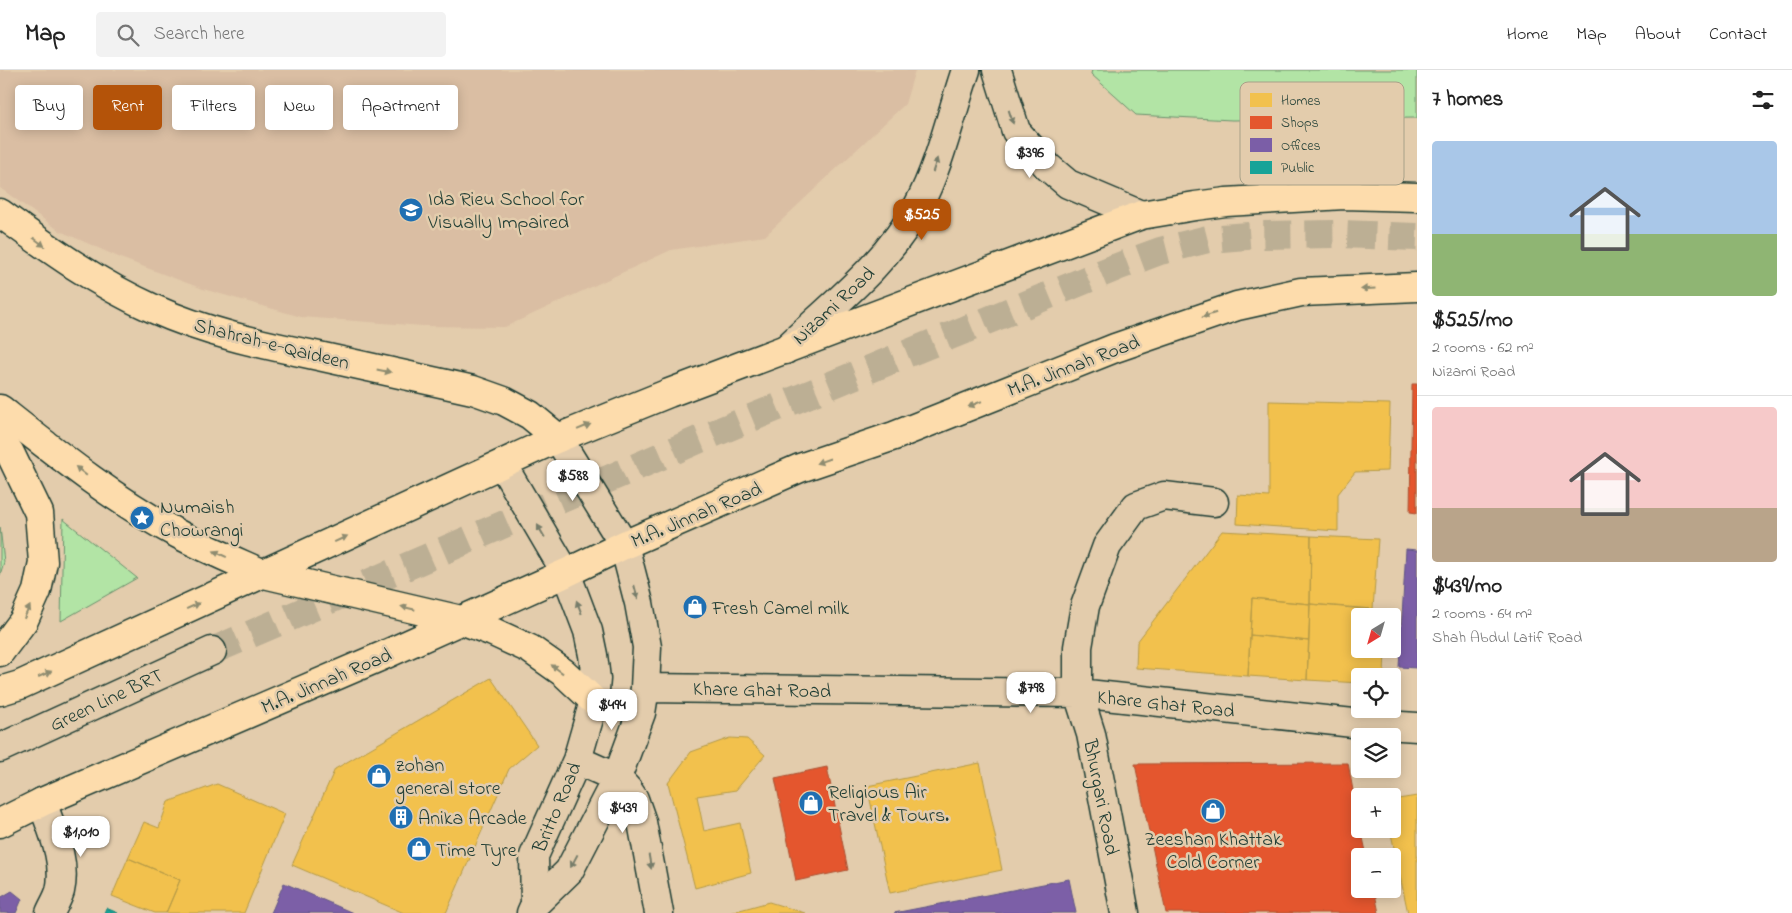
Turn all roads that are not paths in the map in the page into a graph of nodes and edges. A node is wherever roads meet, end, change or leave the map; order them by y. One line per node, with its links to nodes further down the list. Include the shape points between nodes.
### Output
1 (966, 70): 7 (street, Nizami Road, one-way to 1, via 869,271 904,230 930,180)
2 (997, 70): 5 (street, one-way to 5, via 1016,131 1048,167 1068,184)
3 (1417, 197): 5 (main road, via 1344,195 1226,202)
4 (0, 212): 9 (main road, Shahrah-e-Qaideen, one-way to 9, via 44,246 155,310 209,331 474,390 530,415)
5 (1141, 215): 7 (main road)
6 (1417, 287): 13 (main road, M.A. Jinnah Road, one-way to 13, via 1301,292 1237,306 1115,348 894,436 800,468)
7 (785, 350): 9 (main road, one-way to 7, via 669,392)
8 (0, 409): 15 (main road, one-way to 8, via 178,534 130,506)
9 (558, 438): 11 (main road); 13 (street, Britto Road)
10 (0, 439): 18 (main road, one-way to 10, via 24,620 37,591 43,562 39,513)
11 (502, 464): 14 (street, Britto Road, one-way to 11); 15 (main road, one-way to 11)
12 (1214, 502): 21 (street, Bhurgari Road, via 1164,496 1136,506 1107,546 1085,606 1078,647)
13 (624, 545): 14 (main road, M.A. Jinnah Road); 19 (street, Britto Road, one-way to 19, via 640,603 647,647)
14 (566, 573): 16 (main road, M.A. Jinnah Road); 22 (street, Britto Road, one-way to 14, via 594,655)
15 (264, 574): 16 (main road, one-way to 15); 20 (main road, one-way to 15, via 20,685)
16 (461, 620): 22 (main road, one-way to 16, via 564,673 530,650); 27 (main road, M.A. Jinnah Road)
17 (212, 651): 24 (street, Green Line BRT)
18 (0, 652)
19 (645, 688): 21 (street, Khare Ghat Road); 26 (street, Britto Road, via 640,713)
20 (0, 691)
21 (1078, 693): 23 (street, Khare Ghat Road); 32 (street, Bhurgari Road, via 1091,734)
22 (594, 701): 25 (street, Britto Road)
23 (1417, 727)
24 (0, 748)
25 (577, 760): 26 (street); 29 (street, Britto Road, via 534,856)
26 (617, 778): 29 (street, Britto Road, one-way to 29, via 569,871); 31 (street, one-way to 31, via 639,811)
27 (42, 802): 28 (main road, M.A. Jinnah Road); 30 (street, via 57,843 61,867 60,891)
28 (0, 823)
29 (533, 909)
30 (50, 913)
31 (659, 913)
32 (1125, 913)

